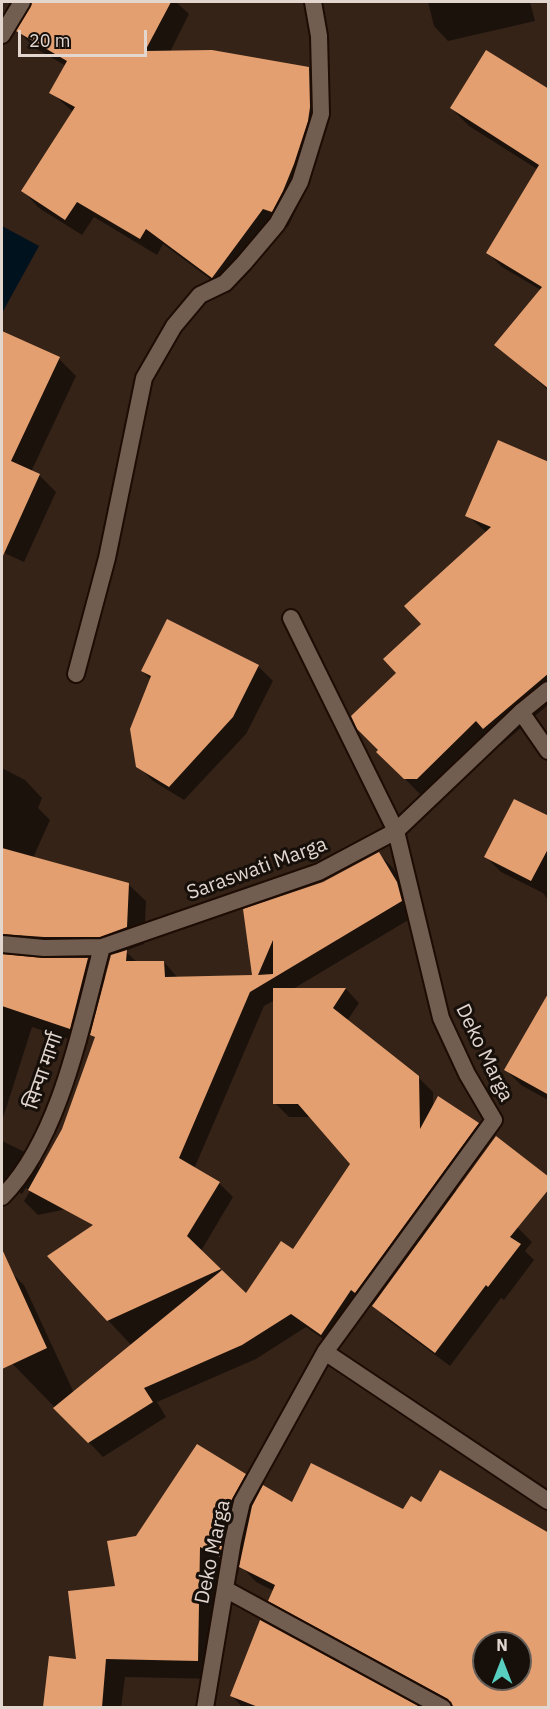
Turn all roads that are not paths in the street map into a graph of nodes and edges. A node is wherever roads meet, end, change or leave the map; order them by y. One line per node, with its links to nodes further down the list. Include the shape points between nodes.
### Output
1 (22, 2): 3 (street)
2 (313, 2): 5 (street, via 319,36 321,114 300,182 277,224 244,263 225,283 200,295 174,326 144,378 107,558)
3 (2, 34)
4 (291, 618): 9 (street)
5 (76, 674)
6 (549, 690): 7 (street, Saraswati Marga)
7 (521, 712): 8 (street); 9 (street, Saraswati Marga)
8 (549, 751)
9 (396, 831): 11 (street, Saraswati Marga, via 319,872); 13 (street, Deko Marga, via 441,1018 494,1120)
10 (2, 944): 11 (street, Saraswati Marga)
11 (102, 947): 12 (street, सिन्पा मार्गा, via 75,1051 46,1131 27,1167)
12 (2, 1197)
13 (325, 1352): 14 (street); 15 (street, Deko Marga, via 243,1502)
14 (549, 1501)
15 (225, 1589): 16 (street, Deko Marga); 17 (street)
16 (205, 1707)
17 (443, 1707)

